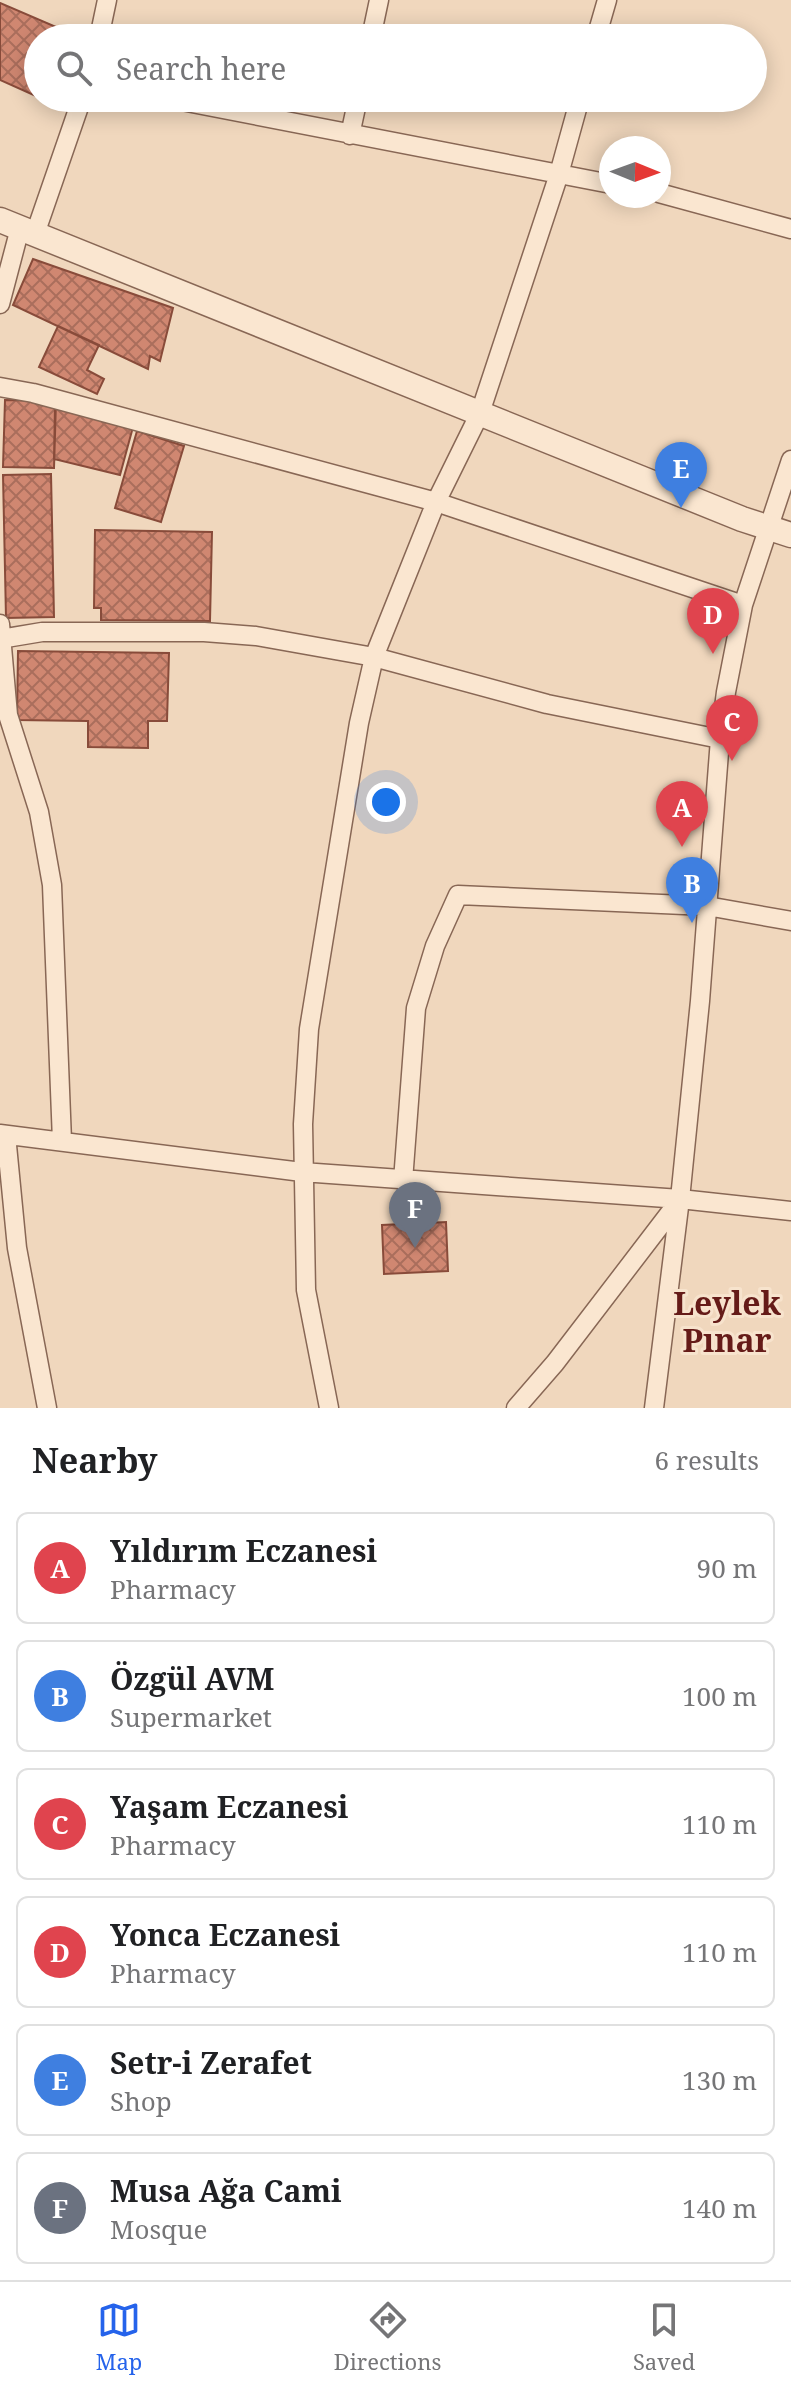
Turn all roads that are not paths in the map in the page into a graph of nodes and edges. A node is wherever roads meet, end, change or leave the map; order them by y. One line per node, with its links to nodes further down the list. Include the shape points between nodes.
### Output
1 (107, 0): 4 (street)
2 (379, 0): 5 (street)
3 (607, 0): 6 (street)
4 (102, 24)
5 (374, 24)
6 (600, 24)
7 (75, 112): 15 (street)
8 (236, 112): 11 (street)
9 (355, 112): 11 (street)
10 (576, 112): 12 (street)
11 (350, 135): 12 (street)
12 (559, 174): 13 (street); 19 (street)
13 (599, 182)
14 (671, 196): 16 (street)
15 (18, 227): 17 (street); 19 (street)
16 (791, 229)
17 (0, 304)
18 (0, 387): 21 (street)
19 (480, 413): 21 (street); 22 (street)
20 (791, 460): 22 (street)
21 (436, 502): 23 (street); 25 (street)
22 (780, 531): 23 (street)
23 (743, 605): 26 (street)
24 (1, 634): 25 (street, via 204,632); 30 (street, via 8,715 39,812 52,885)
25 (374, 657): 26 (street, via 547,704); 31 (street, via 309,1029)
26 (720, 739): 27 (street)
27 (707, 906): 28 (street); 32 (street, via 458,895 416,1008); 33 (street)
28 (791, 921)
29 (3, 1134): 30 (street); 35 (street, via 17,1248)
30 (62, 1141): 31 (street)
31 (302, 1172): 32 (street); 36 (street, via 306,1290)
32 (403, 1181): 33 (street)
33 (680, 1199): 34 (street); 37 (street); 38 (street)
34 (791, 1211)
35 (47, 1408)
36 (329, 1408)
37 (516, 1408)
38 (654, 1408)

